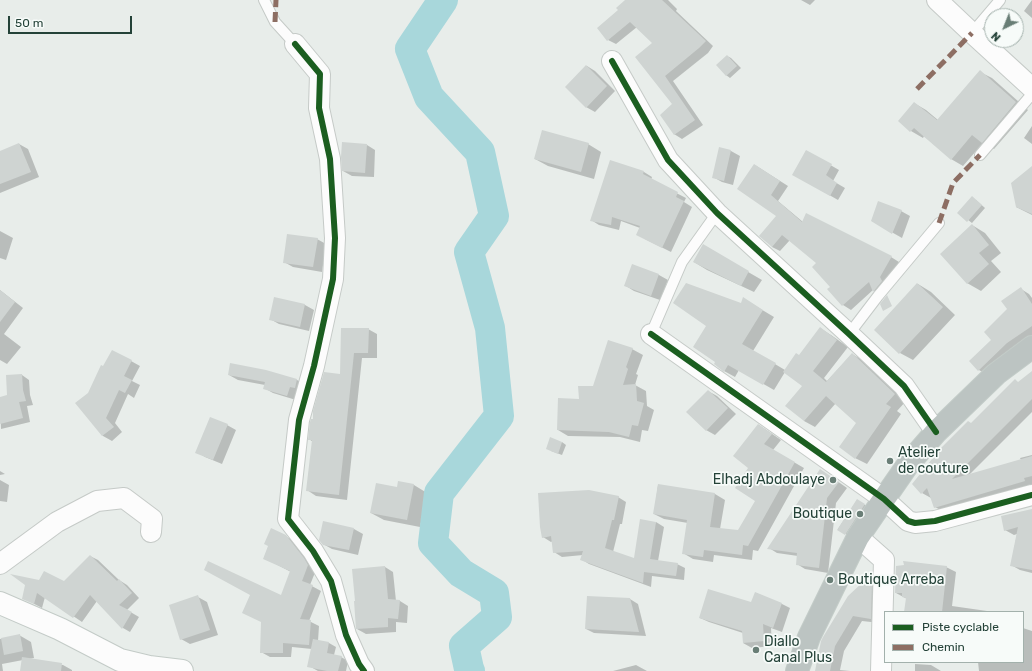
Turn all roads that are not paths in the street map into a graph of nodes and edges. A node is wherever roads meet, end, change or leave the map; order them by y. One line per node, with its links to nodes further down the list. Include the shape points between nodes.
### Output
1 (264, 0): 5 (lane, via 275,22)
2 (937, 0): 4 (street)
3 (1000, 0): 4 (lane)
4 (972, 33): 7 (street)
5 (295, 44): 23 (street, via 320,74 319,108 330,159 335,238 333,279 299,420 288,519 331,581 346,635)
6 (612, 61): 10 (street, via 668,160)
7 (1032, 88)
8 (1032, 94): 9 (lane)
9 (980, 155)
10 (717, 213): 12 (lane, via 682,262); 13 (street)
11 (939, 223): 13 (lane)
12 (651, 334): 17 (street)
13 (849, 334): 15 (street, via 904,386)
14 (1032, 347): 15 (highway, via 996,374)
15 (936, 432): 17 (highway, via 909,463)
16 (1032, 495): 17 (street, via 935,521 915,523 908,521)
17 (884, 499): 19 (highway)
18 (151, 532): 20 (street, via 152,519 124,498 97,501 57,522)
19 (858, 537): 24 (highway, via 808,638); 25 (street, via 884,560)
20 (0, 564)
21 (0, 603): 22 (main road, via 60,629 120,660)
22 (182, 671)
23 (364, 671)
24 (797, 671)
25 (881, 671)

